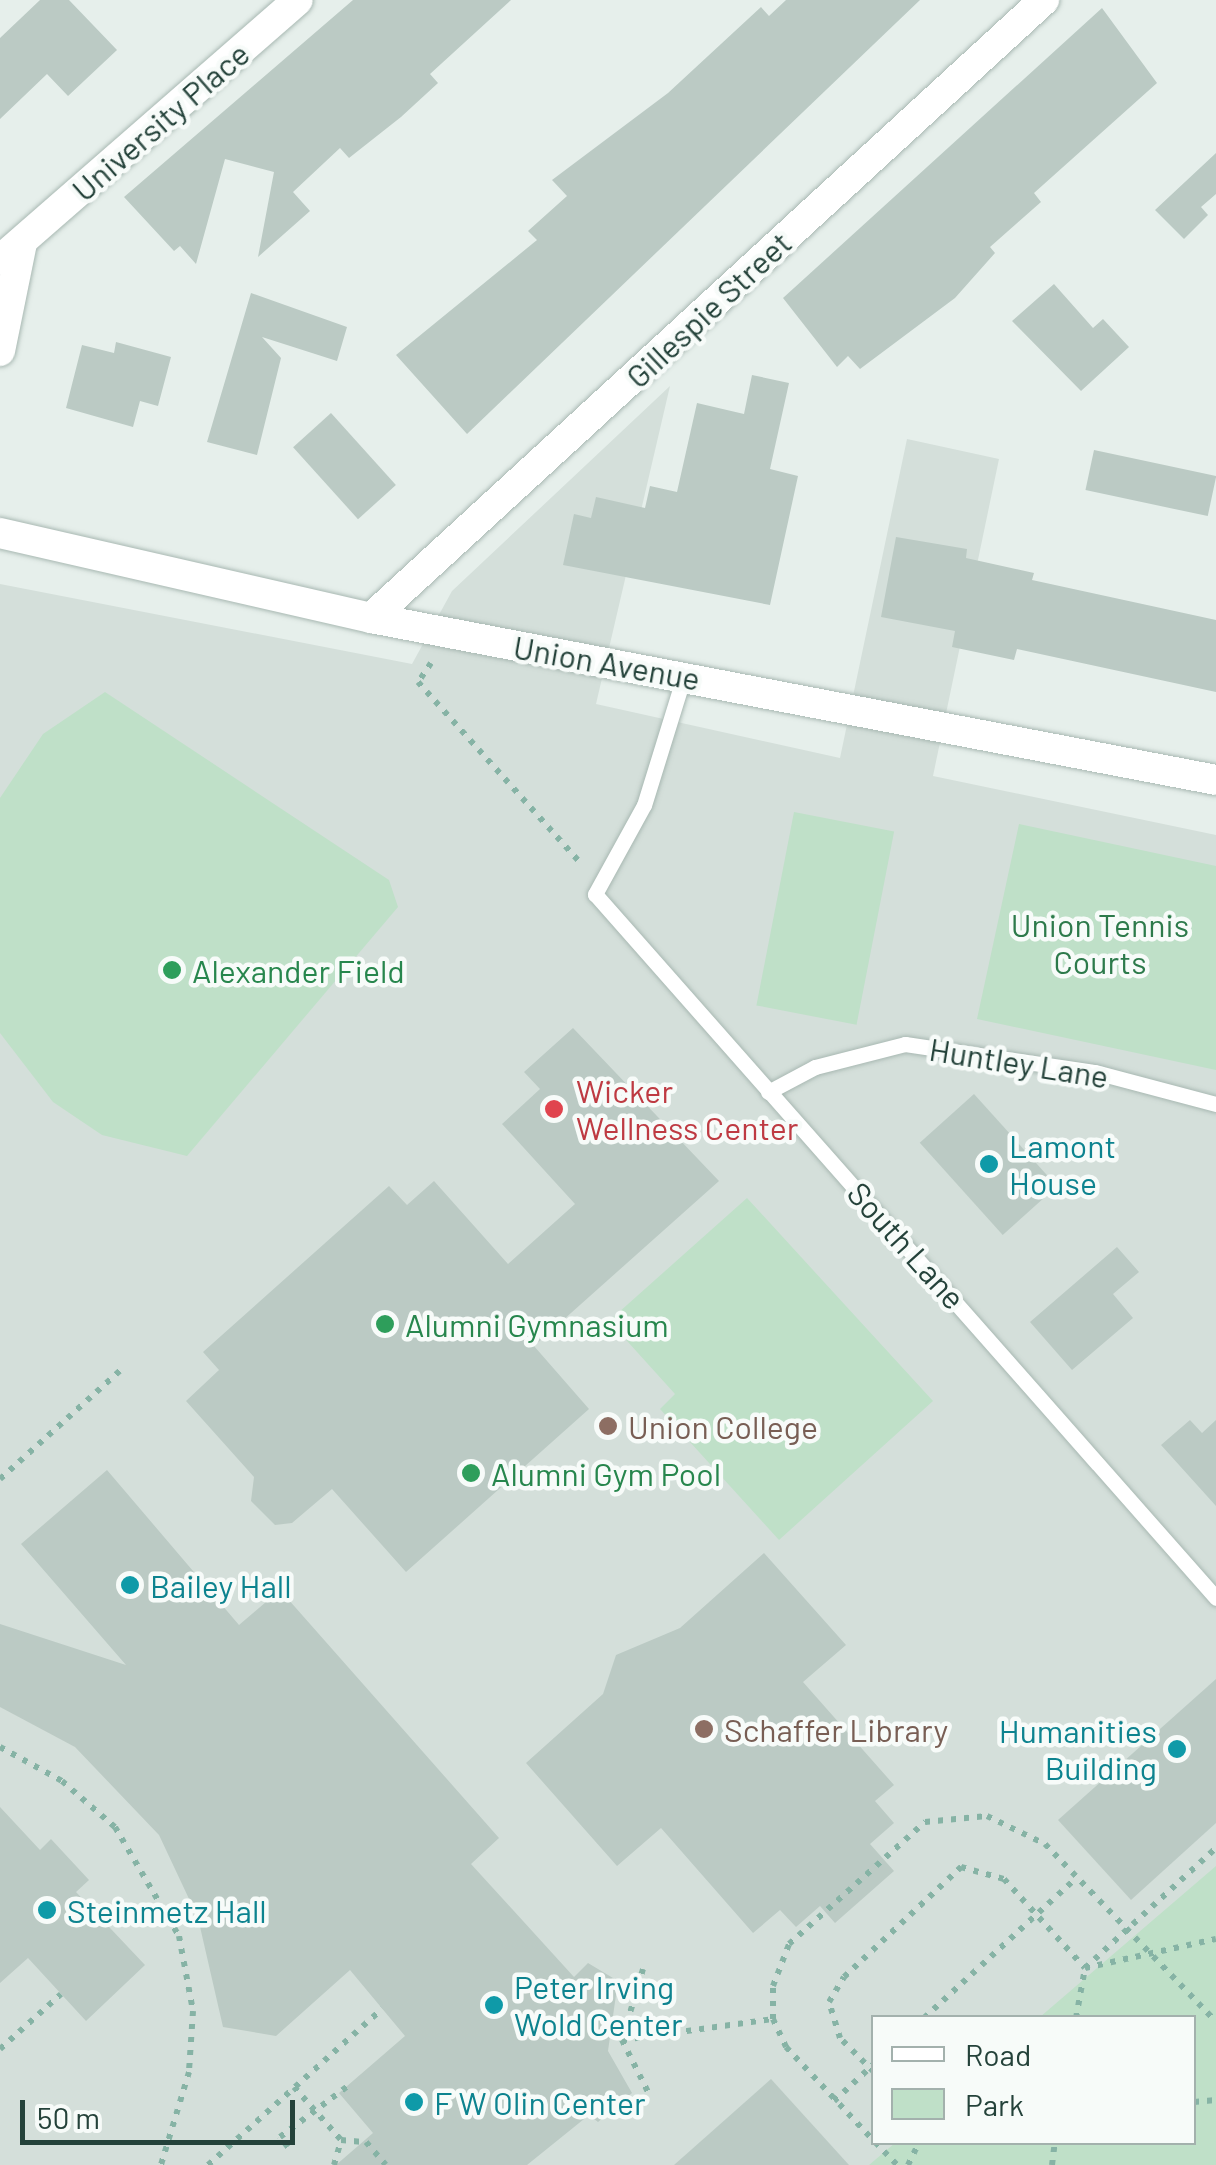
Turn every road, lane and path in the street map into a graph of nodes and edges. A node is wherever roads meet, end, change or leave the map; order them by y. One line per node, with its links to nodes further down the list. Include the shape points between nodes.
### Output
1 (298, 0): 3 (street, University Place)
2 (1044, 0): 6 (street, Gillespie Street)
3 (11, 251): 4 (street, University Place)
4 (0, 351)
5 (0, 533): 6 (street, Union Avenue)
6 (371, 618): 7 (street, Union Avenue)
7 (450, 633): 8 (street, Union Avenue); 10 (path, via 418,682)
8 (684, 676): 9 (street, Union Avenue); 10 (lane, via 644,805)
9 (1216, 780)
10 (597, 890): 11 (lane, South Lane)
11 (768, 1092): 12 (lane, Huntley Lane, via 815,1067 906,1044 1094,1072); 15 (lane, South Lane)
12 (1216, 1104)
13 (123, 1368): 14 (path)
14 (0, 1479)
15 (1216, 1598)
16 (0, 1747): 44 (path, via 90,1802 138,1855 173,1922 193,2010 189,2072)
17 (1216, 1848): 20 (path)
18 (1076, 1878): 19 (path); 20 (path); 29 (path, via 1013,1825 987,1816 925,1822 789,1944 772,1986)
19 (1036, 1914): 23 (path); 27 (path); 33 (path, via 1004,1879 961,1867 844,1977 830,2002 840,2038)
20 (1127, 1930): 22 (path); 23 (path)
21 (1216, 1939): 22 (path)
22 (1150, 1954): 23 (path); 30 (path)
23 (1085, 1968): 28 (path)
24 (643, 1969): 31 (path)
25 (62, 1994): 32 (path)
26 (382, 2009): 36 (path)
27 (927, 2015)
28 (1077, 2015)
29 (773, 2020): 31 (path); 38 (path)
30 (1216, 2022)
31 (622, 2040): 37 (path)
32 (0, 2049)
33 (871, 2067)
34 (871, 2069): 38 (path)
35 (348, 2086): 39 (path)
36 (294, 2087): 39 (path); 45 (path)
37 (650, 2096)
38 (834, 2101): 40 (path)
39 (313, 2108): 41 (path); 43 (path, via 280,2137)
40 (871, 2139)
41 (341, 2140): 46 (path); 47 (path, via 366,2142)
42 (877, 2145): 48 (path)
43 (288, 2146)
44 (161, 2165)
45 (208, 2165)
46 (334, 2165)
47 (386, 2165)
48 (898, 2165)

